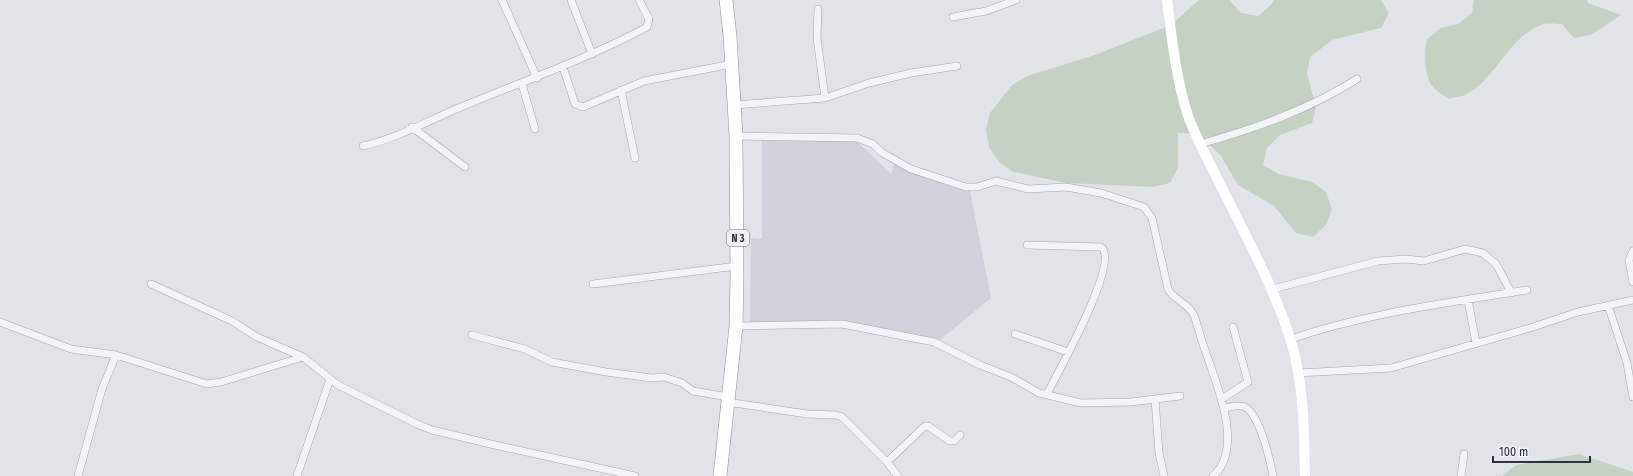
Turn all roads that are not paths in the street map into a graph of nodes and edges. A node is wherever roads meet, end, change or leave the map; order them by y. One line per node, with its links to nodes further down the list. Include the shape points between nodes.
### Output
1 (502, 0): 13 (street)
2 (571, 0): 9 (street)
3 (640, 0): 9 (street, via 649,19 647,27)
4 (726, 0): 10 (highway, N 3)
5 (1016, 0): 8 (street, via 986,11)
6 (1167, 0): 22 (main road, via 1178,80 1188,116)
7 (818, 9): 17 (street, via 817,38)
8 (953, 17)
9 (592, 54): 12 (street)
10 (732, 64): 16 (street, via 644,81); 18 (highway, N 3)
11 (958, 66): 17 (street, via 910,73)
12 (563, 67): 13 (street); 16 (street, via 575,104 579,107)
13 (537, 78): 15 (street)
14 (1357, 79): 22 (street, via 1329,97 1301,110 1253,129)
15 (522, 84): 19 (street); 20 (street)
16 (621, 90): 24 (street)
17 (825, 98): 18 (street)
18 (734, 105): 21 (highway, N 3)
19 (412, 128): 23 (street); 25 (street)
20 (535, 129)
21 (736, 136): 28 (highway, N 3); 54 (street, via 857,138 873,144 881,152 911,169 966,187 977,187 996,181 1028,190 1066,187 1101,193 1144,207 1152,218 1168,289 1171,295 1190,308 1194,315)
22 (1200, 144): 32 (main road)
23 (362, 146)
24 (635, 158)
25 (465, 167)
26 (1027, 245): 45 (street, via 1104,249 1105,268 1095,297)
27 (1633, 251): 29 (street, via 1629,260)
28 (737, 266): 31 (street); 39 (highway, N 3)
29 (1633, 282)
30 (151, 284): 47 (street)
31 (592, 284)
32 (1273, 289): 34 (street, via 1378,260 1424,261 1465,249 1483,253 1496,264); 43 (main road)
33 (1527, 290): 34 (street)
34 (1511, 292): 35 (street)
35 (1468, 300): 43 (street, via 1403,309); 44 (street)
36 (1633, 300): 37 (street)
37 (1608, 305): 44 (street); 48 (street)
38 (0, 322): 46 (street, via 71,349)
39 (736, 326): 51 (street, via 842,324 934,342 980,366 1003,373); 55 (highway, N 3)
40 (1234, 326): 54 (street, via 1248,382)
41 (1015, 334): 45 (street)
42 (472, 335): 55 (street, via 525,350 552,362 606,372 652,378 664,377 682,383 693,391)
43 (1291, 339): 49 (main road)
44 (1476, 342): 49 (street, via 1391,368)
45 (1068, 352): 51 (street)
46 (116, 355): 47 (street, via 207,384); 61 (street, via 102,389)
47 (302, 357): 50 (street)
48 (1630, 363): 53 (street)
49 (1298, 373): 69 (main road, via 1303,415)
50 (330, 379): 62 (street); 63 (street, via 432,430)
51 (1047, 394): 56 (street, via 1093,404)
52 (1180, 396): 56 (street)
53 (1633, 397)
54 (1222, 399): 57 (street)
55 (728, 400): 60 (street, via 807,414 836,415 849,423); 64 (highway, N 3)
56 (1155, 400): 66 (street, via 1159,453)
57 (1224, 408): 67 (street, via 1227,452); 68 (street, via 1243,406 1250,411 1267,448)
58 (960, 435): 60 (street, via 954,441 950,441 925,426)
59 (1464, 454): 70 (street)
60 (888, 462): 65 (street)
61 (78, 476)
62 (297, 476)
63 (635, 476)
64 (720, 476)
65 (898, 476)
66 (1164, 476)
67 (1213, 476)
68 (1273, 476)
69 (1305, 476)
70 (1461, 476)

